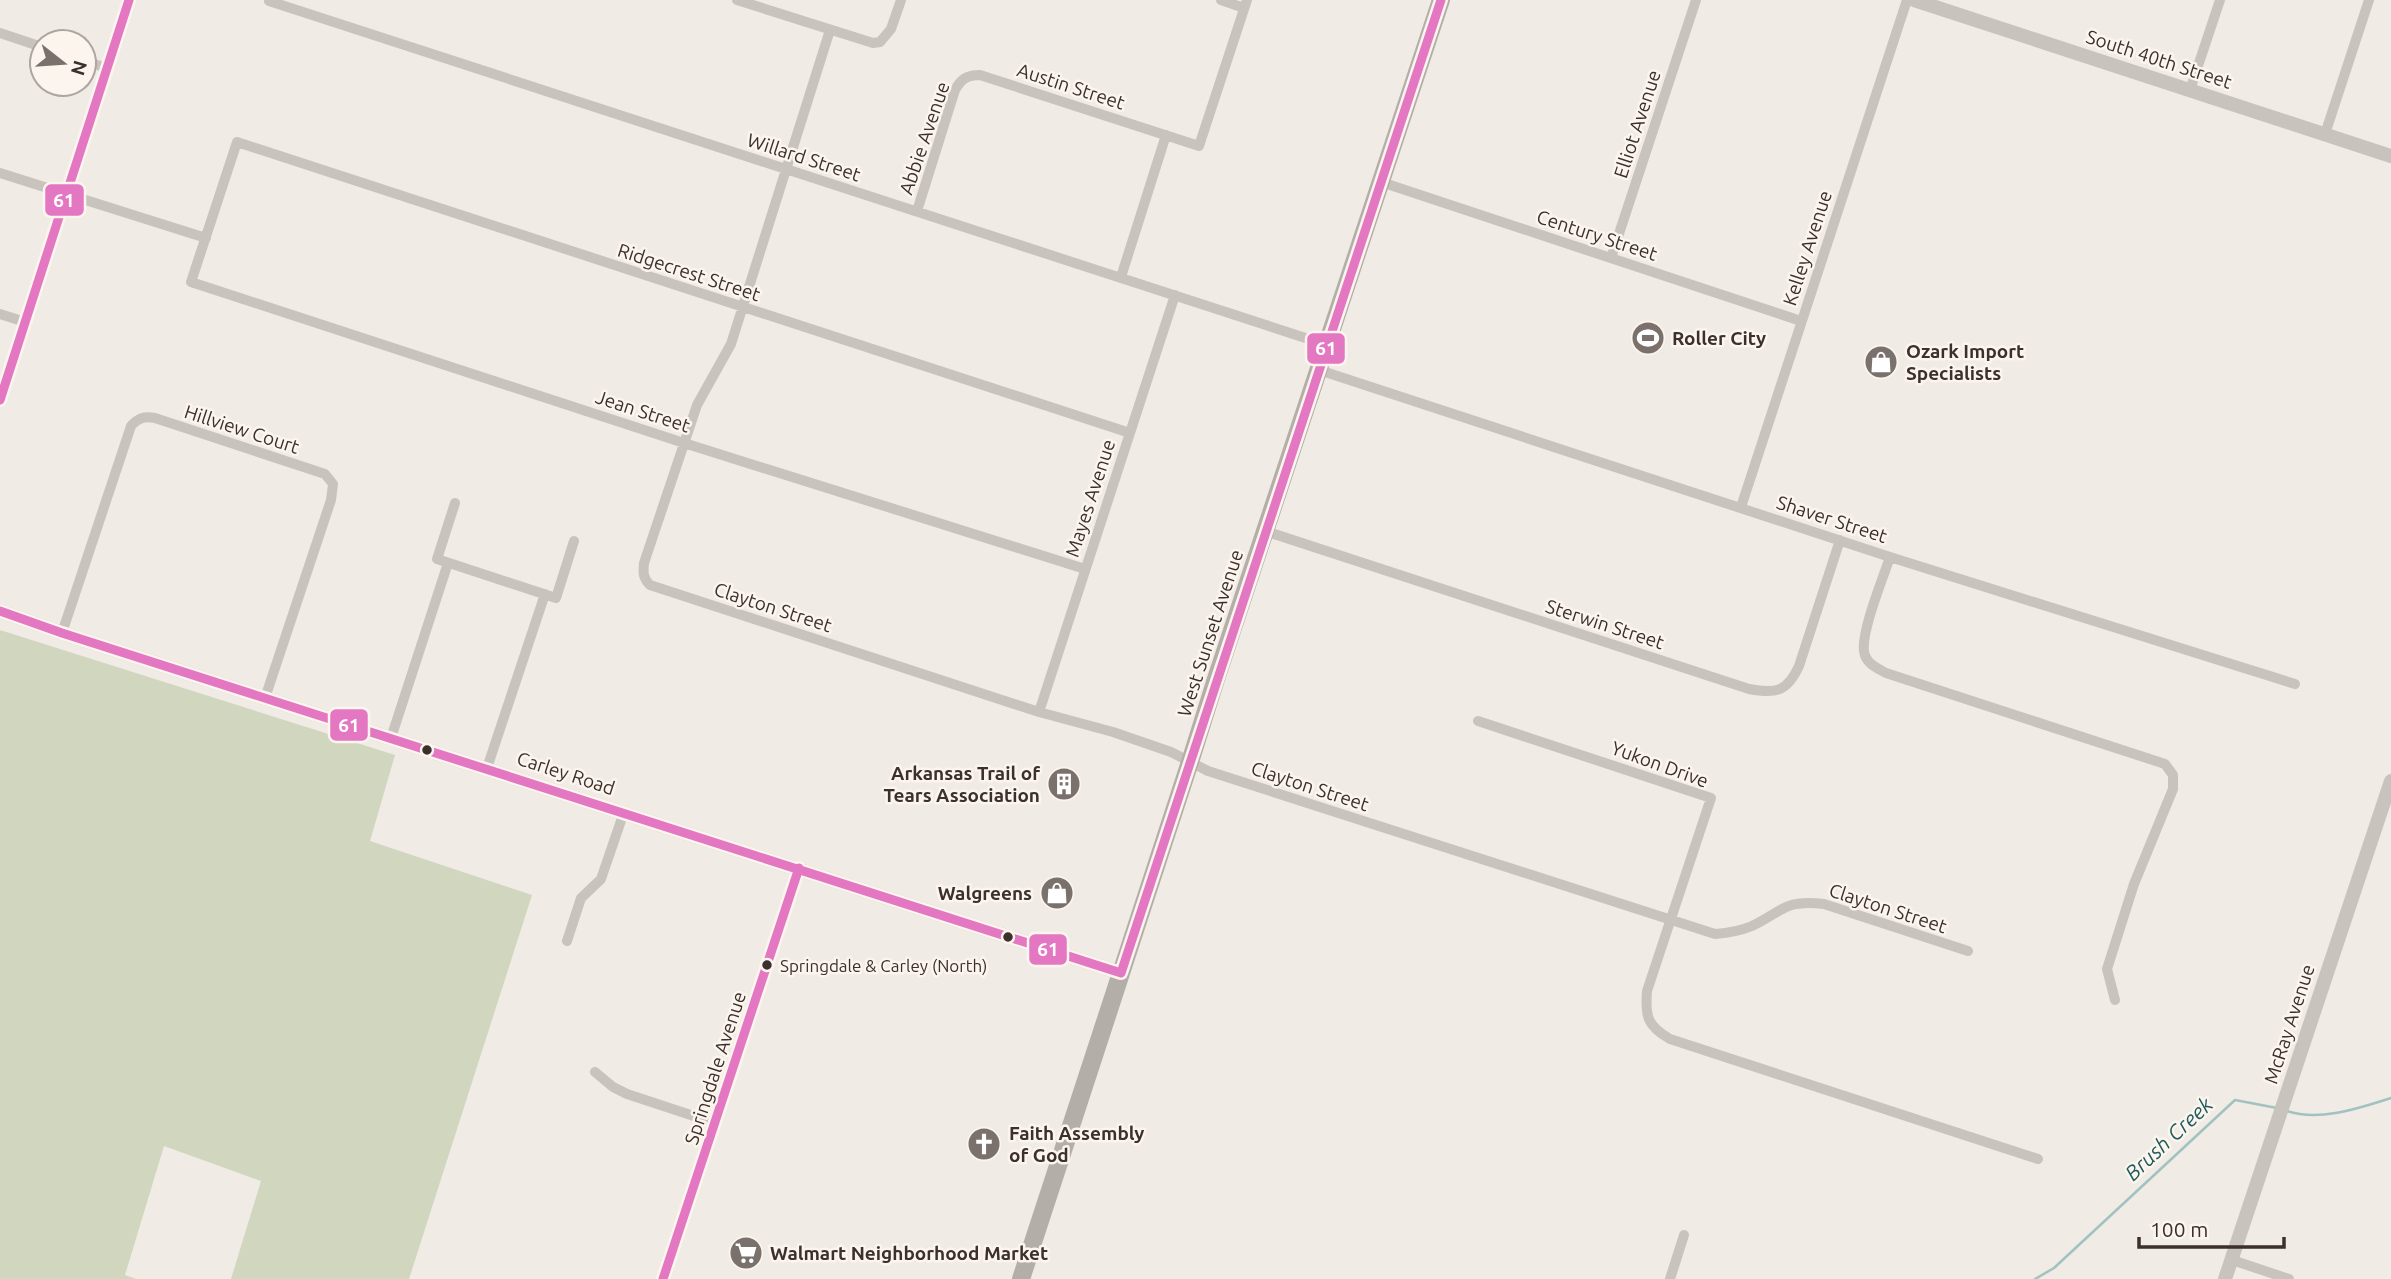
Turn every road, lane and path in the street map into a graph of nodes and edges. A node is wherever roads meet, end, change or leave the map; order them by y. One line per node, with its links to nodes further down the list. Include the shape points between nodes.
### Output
1 (130, 0): 17 (street)
2 (737, 0): 13 (street)
3 (901, 0): 13 (street, via 891,29 880,42)
4 (1221, 0): 12 (street)
5 (1441, 0): 25 (highway, West Sunset Avenue)
6 (1696, 0): 29 (street, Elliot Avenue)
7 (1907, 0): 34 (street, Kelley Avenue)
8 (1914, 0): 19 (street, South 40th Street)
9 (2220, 0): 19 (street)
10 (2369, 0): 20 (street)
11 (269, 1): 23 (street, Willard Street)
12 (1245, 4): 21 (street, via 1199,146)
13 (830, 30): 23 (street)
14 (0, 33): 15 (street)
15 (28, 42)
16 (98, 65): 17 (street)
17 (107, 68): 26 (street)
18 (965, 77): 21 (street, Austin Street, via 980,75); 27 (street, Abbie Avenue, via 955,90)
19 (2190, 90): 20 (street, South 40th Street)
20 (2325, 134): 22 (street, South 40th Street)
21 (1166, 135): 30 (street)
22 (2391, 156)
23 (786, 169): 27 (street, Willard Street); 32 (street)
24 (0, 173): 26 (street)
25 (1381, 182): 29 (street, Century Street); 36 (highway, West Sunset Avenue)
26 (67, 194): 28 (street); 35 (street)
27 (917, 211): 30 (street, Willard Street)
28 (205, 238): 32 (street, Ridgecrest Street, via 237,142); 40 (street, Jean Street, via 191,282)
29 (1611, 258): 34 (street, Century Street)
30 (1121, 277): 31 (street, Willard Street)
31 (1175, 295): 36 (street, Willard Street); 39 (street, Mayes Avenue)
32 (742, 308): 39 (street, Ridgecrest Street); 40 (street, via 731,344 700,397)
33 (0, 314): 35 (street)
34 (1801, 321): 42 (street, Kelley Avenue)
35 (25, 322): 38 (street)
36 (1327, 345): 37 (highway, West Sunset Avenue)
37 (1319, 370): 42 (street, Shaver Street); 43 (highway, West Sunset Avenue)
38 (0, 400)
39 (1130, 433): 48 (street, Mayes Avenue)
40 (684, 443): 48 (street, Jean Street); 54 (street, Clayton Street, via 644,563 645,580 657,588)
41 (455, 503): 47 (street, via 437,559)
42 (1741, 507): 44 (street, Shaver Street)
43 (1265, 531): 44 (street, Sterwin Street, via 1767,692 1781,690 1792,681); 57 (highway, West Sunset Avenue)
44 (1839, 540): 46 (street, Shaver Street)
45 (574, 541): 49 (street, via 556,598)
46 (1890, 557): 52 (street); 66 (street, Shaver Street, via 1864,637 1864,653 1871,665 2165,764 2173,775 2168,806 2134,884 2107,969)
47 (448, 563): 49 (street); 56 (street)
48 (1086, 569): 54 (street, Mayes Avenue)
49 (545, 594): 58 (street)
50 (0, 611): 51 (street, Carley Road)
51 (62, 633): 53 (street, Carley Road); 53 (street, Hillview Court, via 131,426 145,416 155,418 325,474 333,484)
52 (2295, 684)
53 (265, 698): 56 (street, Carley Road)
54 (1039, 712): 57 (street, Clayton Street, via 1113,732)
55 (1478, 721): 62 (street, Yukon Drive, via 1711,798)
56 (391, 738): 58 (street, Carley Road)
57 (1190, 762): 62 (street, Clayton Street); 65 (highway, West Sunset Avenue)
58 (487, 768): 60 (street, Carley Road)
59 (2391, 781): 71 (street, McRay Avenue)
60 (624, 812): 61 (street, Carley Road); 63 (street, via 601,878 581,898)
61 (799, 868): 65 (street, Carley Road); 68 (street, Springdale Avenue)
62 (1670, 921): 64 (street, Clayton Street, via 1715,934 1735,932 1777,910 1809,902); 69 (street, via 1647,991 1646,1010 1657,1032)
63 (567, 941)
64 (1968, 951)
65 (1121, 973): 73 (highway, West Sunset Avenue)
66 (2115, 1000)
67 (595, 1072): 68 (street, via 627,1094)
68 (715, 1123): 72 (street, Springdale Avenue)
69 (2038, 1159)
70 (1684, 1235): 74 (street)
71 (2232, 1260): 75 (street, McRay Avenue); 76 (street)
72 (663, 1279)
73 (1021, 1279)
74 (1670, 1279)
75 (2225, 1279)
76 (2290, 1279)

